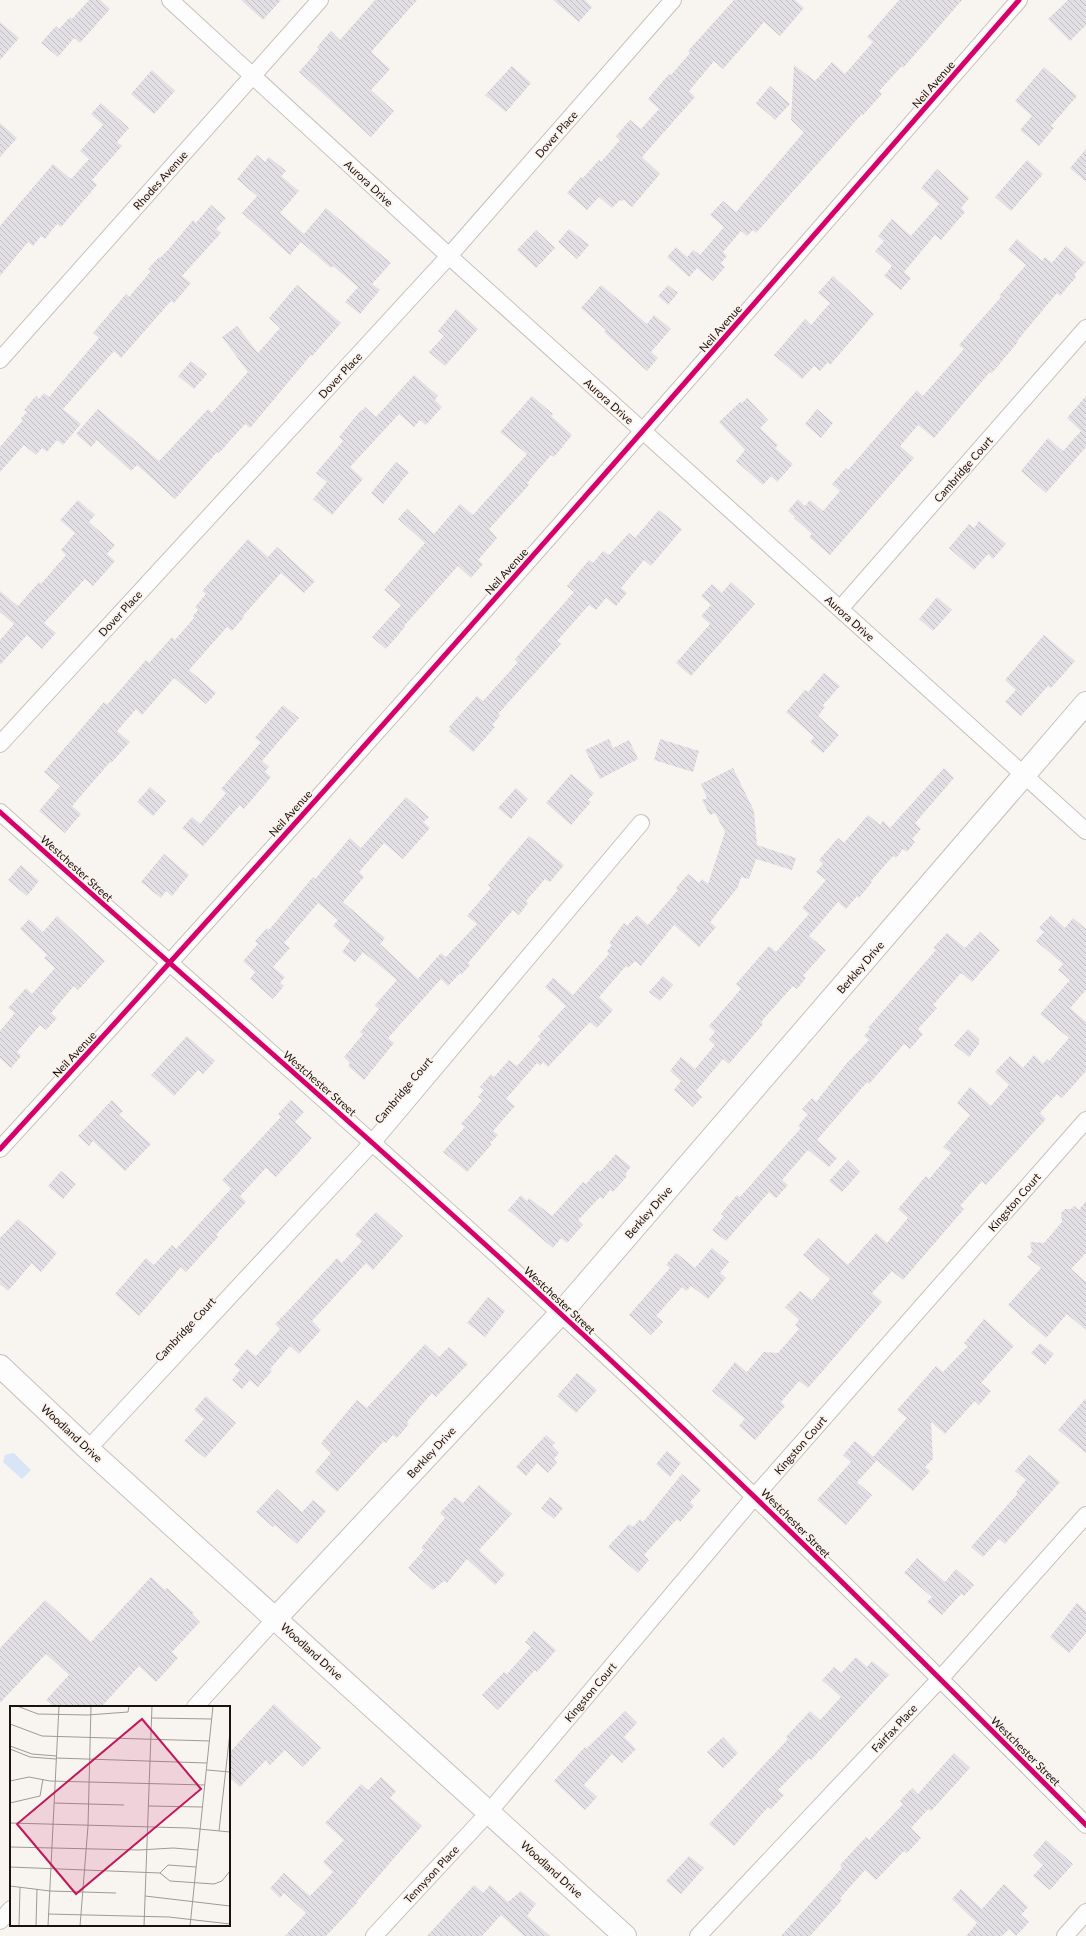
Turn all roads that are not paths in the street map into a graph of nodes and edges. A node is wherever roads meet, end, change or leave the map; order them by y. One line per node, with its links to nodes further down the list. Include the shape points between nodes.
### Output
1 (170, 0): 5 (street, Aurora Drive)
2 (320, 0): 5 (street, Rhodes Avenue)
3 (673, 0): 6 (street, Dover Place)
4 (1019, 0): 9 (street, Neil Avenue)
5 (253, 77): 6 (street, Aurora Drive); 8 (street, Rhodes Avenue)
6 (449, 256): 9 (street, Aurora Drive); 12 (street, Dover Place)
7 (1086, 328): 10 (street, Cambridge Court)
8 (0, 360)
9 (643, 431): 10 (street, Aurora Drive); 17 (street, Neil Avenue)
10 (840, 609): 13 (street, Aurora Drive)
11 (1086, 703): 13 (street, Berkley Drive)
12 (0, 744)
13 (1024, 776): 16 (street, Aurora Drive); 21 (street, Berkley Drive)
14 (0, 812): 17 (street, Westchester Street)
15 (641, 823): 19 (street, Cambridge Court)
16 (1086, 831)
17 (170, 964): 19 (street, Westchester Street); 20 (street, Neil Avenue)
18 (1086, 1120): 24 (street, Kingston Court)
19 (372, 1143): 21 (street, Westchester Street); 23 (street, Cambridge Court)
20 (0, 1149)
21 (561, 1313): 24 (street, Westchester Street); 26 (street, Berkley Drive)
22 (0, 1366): 23 (street, Woodland Drive)
23 (88, 1449): 26 (street, Woodland Drive)
24 (755, 1496): 27 (street, Westchester Street); 29 (street, Kingston Court)
25 (1086, 1515): 27 (street, Fairfax Place)
26 (276, 1618): 28 (street, Berkley Drive); 29 (street, Woodland Drive)
27 (940, 1679): 30 (street, Westchester Street); 36 (street, Fairfax Place)
28 (196, 1706)
29 (489, 1812): 34 (street, Tennyson Place); 35 (street, Woodland Drive)
30 (1086, 1825)
31 (10, 1910): 33 (street)
32 (1086, 1912): 37 (street)
33 (0, 1921)
34 (374, 1936)
35 (625, 1936)
36 (698, 1936)
37 (1065, 1936)

